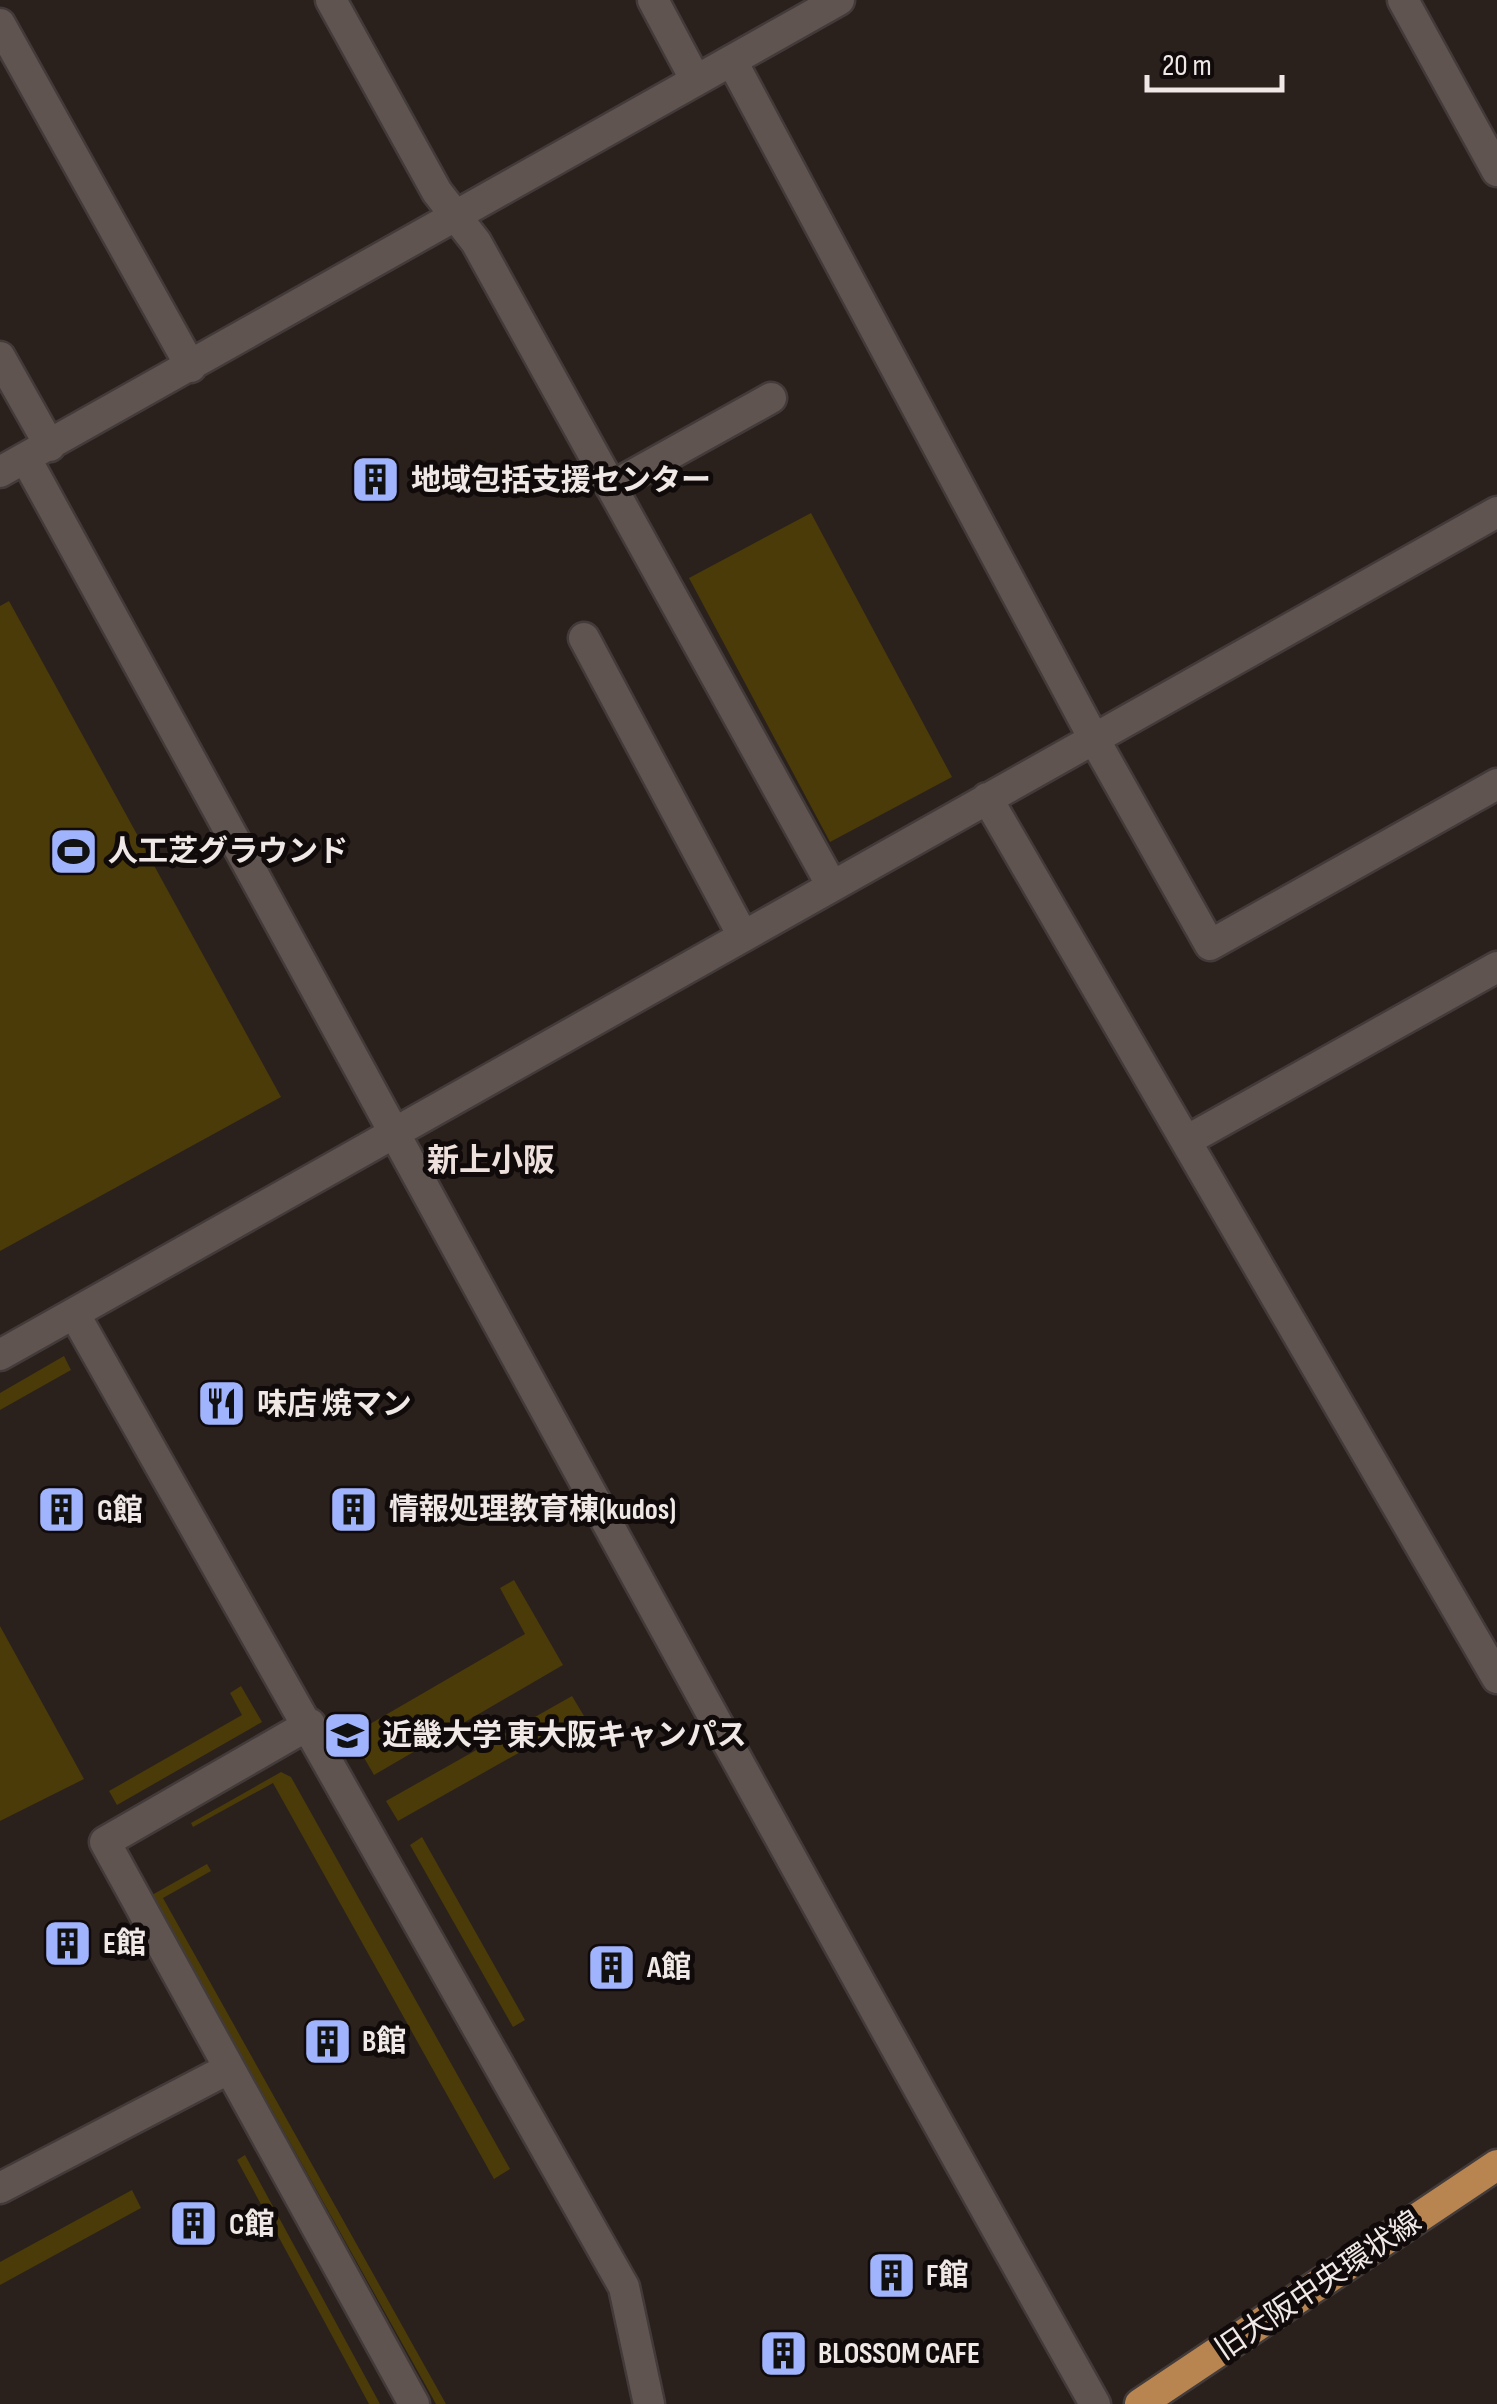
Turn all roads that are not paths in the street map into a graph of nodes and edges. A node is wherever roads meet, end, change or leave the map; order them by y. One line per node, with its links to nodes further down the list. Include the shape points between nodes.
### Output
1 (331, 0): 9 (street)
2 (653, 0): 7 (street)
3 (839, 0): 6 (street)
4 (1403, 0): 8 (street)
5 (0, 24): 11 (street)
6 (732, 62): 7 (street); 17 (street)
7 (695, 79): 9 (street)
8 (1497, 171)
9 (456, 219): 11 (street); 14 (street, via 476,242)
10 (0, 357): 13 (street)
11 (191, 367): 13 (street)
12 (770, 398): 14 (street)
13 (25, 459): 23 (street)
14 (611, 486): 20 (street)
15 (1497, 512): 17 (street)
16 (584, 638): 21 (street)
17 (1092, 737): 18 (street, via 1210,945); 19 (street)
18 (1497, 784)
19 (987, 798): 20 (street); 24 (street)
20 (832, 886): 21 (street)
21 (743, 936): 23 (street)
22 (1497, 967): 24 (street)
23 (396, 1130): 25 (street); 34 (street, via 712,1721)
24 (1186, 1141): 27 (street)
25 (76, 1315): 26 (street); 28 (street)
26 (0, 1356)
27 (1497, 1678)
28 (310, 1724): 29 (street, via 105,1842); 33 (street, via 624,2287)
29 (228, 2069): 31 (street); 32 (street)
30 (1497, 2165): 35 (main road, 旧大阪中央環状線)
31 (0, 2188)
32 (414, 2404)
33 (648, 2404)
34 (1095, 2404)
35 (1140, 2404)

